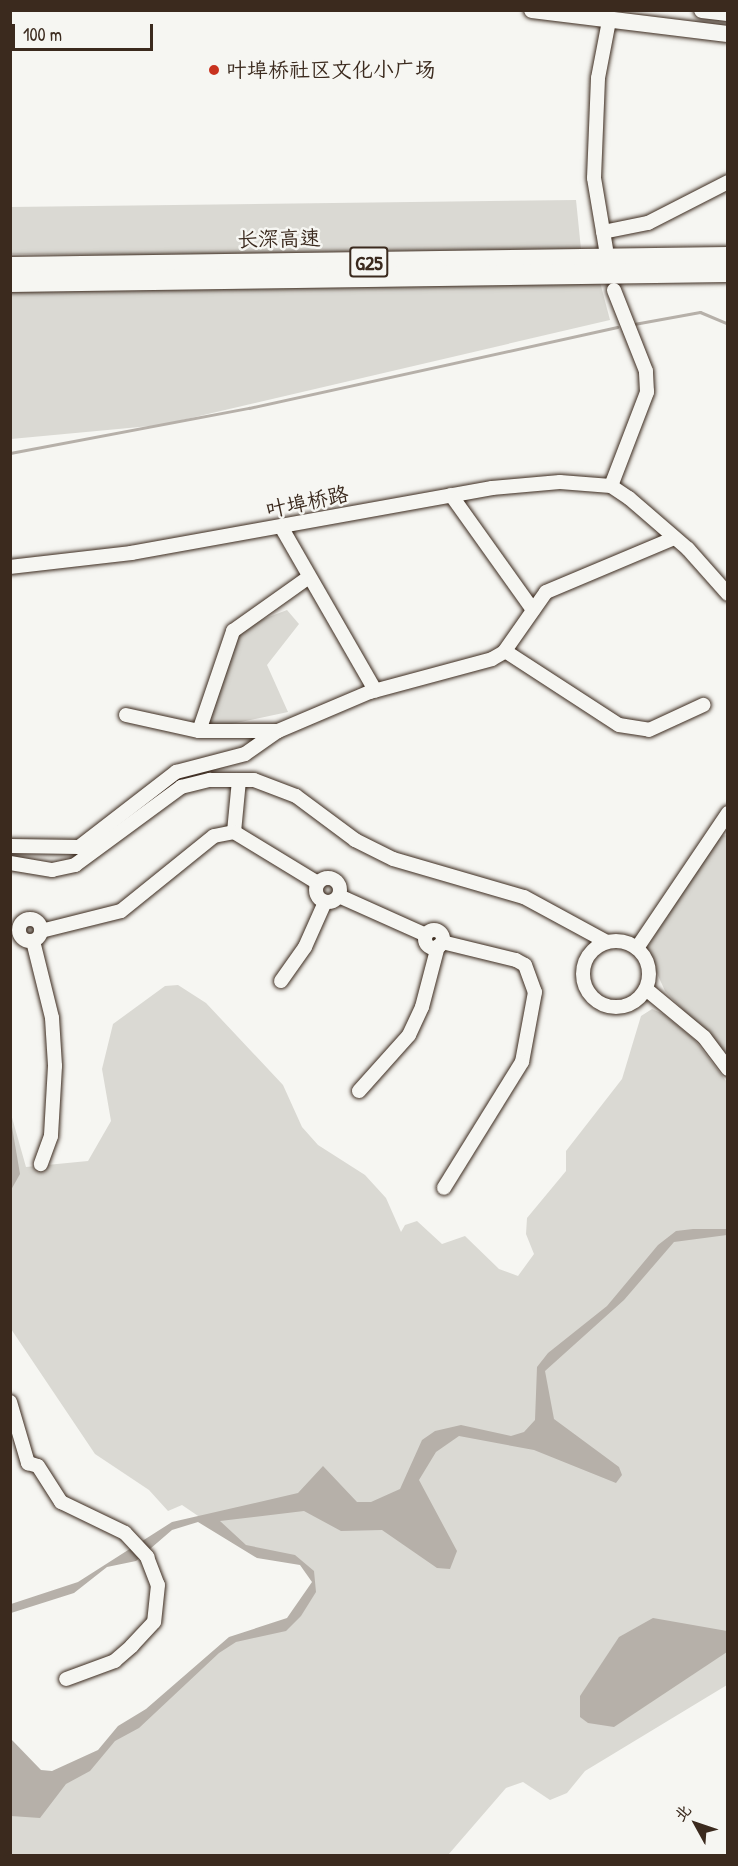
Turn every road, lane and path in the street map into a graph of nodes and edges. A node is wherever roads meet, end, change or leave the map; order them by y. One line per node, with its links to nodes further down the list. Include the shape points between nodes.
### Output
1 (532, 10): 4 (main road)
2 (702, 10): 3 (main road)
3 (728, 13)
4 (609, 21): 5 (main road); 7 (street, via 598,78 594,178)
5 (728, 34)
6 (728, 182): 7 (street, via 648,223)
7 (603, 232): 8 (street)
8 (606, 249)
9 (728, 257): 10 (highway, 长深高速 / G25)
10 (10, 267)
11 (728, 272): 12 (highway, 长深高速 / G25)
12 (10, 282)
13 (614, 290): 14 (street, via 646,371 647,392)
14 (611, 486): 15 (street, 叶埠桥路, via 560,482); 17 (street)
15 (451, 495): 16 (street, 叶埠桥路); 21 (street)
16 (283, 530): 18 (street, 叶埠桥路); 19 (street)
17 (672, 539): 20 (street); 21 (street, via 559,585)
18 (10, 567)
19 (309, 577): 23 (street); 26 (street, via 233,631)
20 (728, 594)
21 (533, 610): 22 (street)
22 (505, 651): 23 (street, via 492,659); 24 (street, via 598,715 628,728 664,726)
23 (375, 690): 27 (street)
24 (703, 705)
25 (126, 715): 26 (street)
26 (199, 731): 27 (street)
27 (278, 731): 31 (street, via 245,754 154,784 79,847)
28 (239, 780): 30 (street); 32 (street, via 210,780 159,798 75,866 52,870); 38 (street, via 276,785 393,859 524,897)
29 (728, 813): 40 (street)
30 (234, 832): 33 (street); 37 (street, via 214,836 121,911)
31 (10, 846)
32 (10, 863)
33 (318, 883): 34 (street, via 336,881); 35 (street, via 316,894)
34 (339, 896): 35 (street); 39 (street, via 426,935 439,932)
35 (325, 902): 41 (street, via 305,947)
36 (15, 928): 37 (street, via 23,939); 37 (street, via 33,919)
37 (37, 936): 45 (street, via 52,1018 55,1066 51,1136)
38 (606, 942): 40 (street); 42 (street, via 584,964 590,995 619,1008)
39 (440, 944): 44 (street, via 422,1007 409,1035); 46 (street, via 503,955 525,965 536,1002 522,1062 507,1093)
40 (637, 948): 42 (street, via 649,967)
41 (281, 981)
42 (646, 989): 43 (street, via 704,1037)
43 (728, 1069)
44 (359, 1091)
45 (41, 1164)
46 (444, 1188)
47 (10, 1402): 48 (street, via 28,1463 38,1466 61,1502 135,1543 147,1557 159,1594 154,1622 115,1661)
48 (66, 1680)

